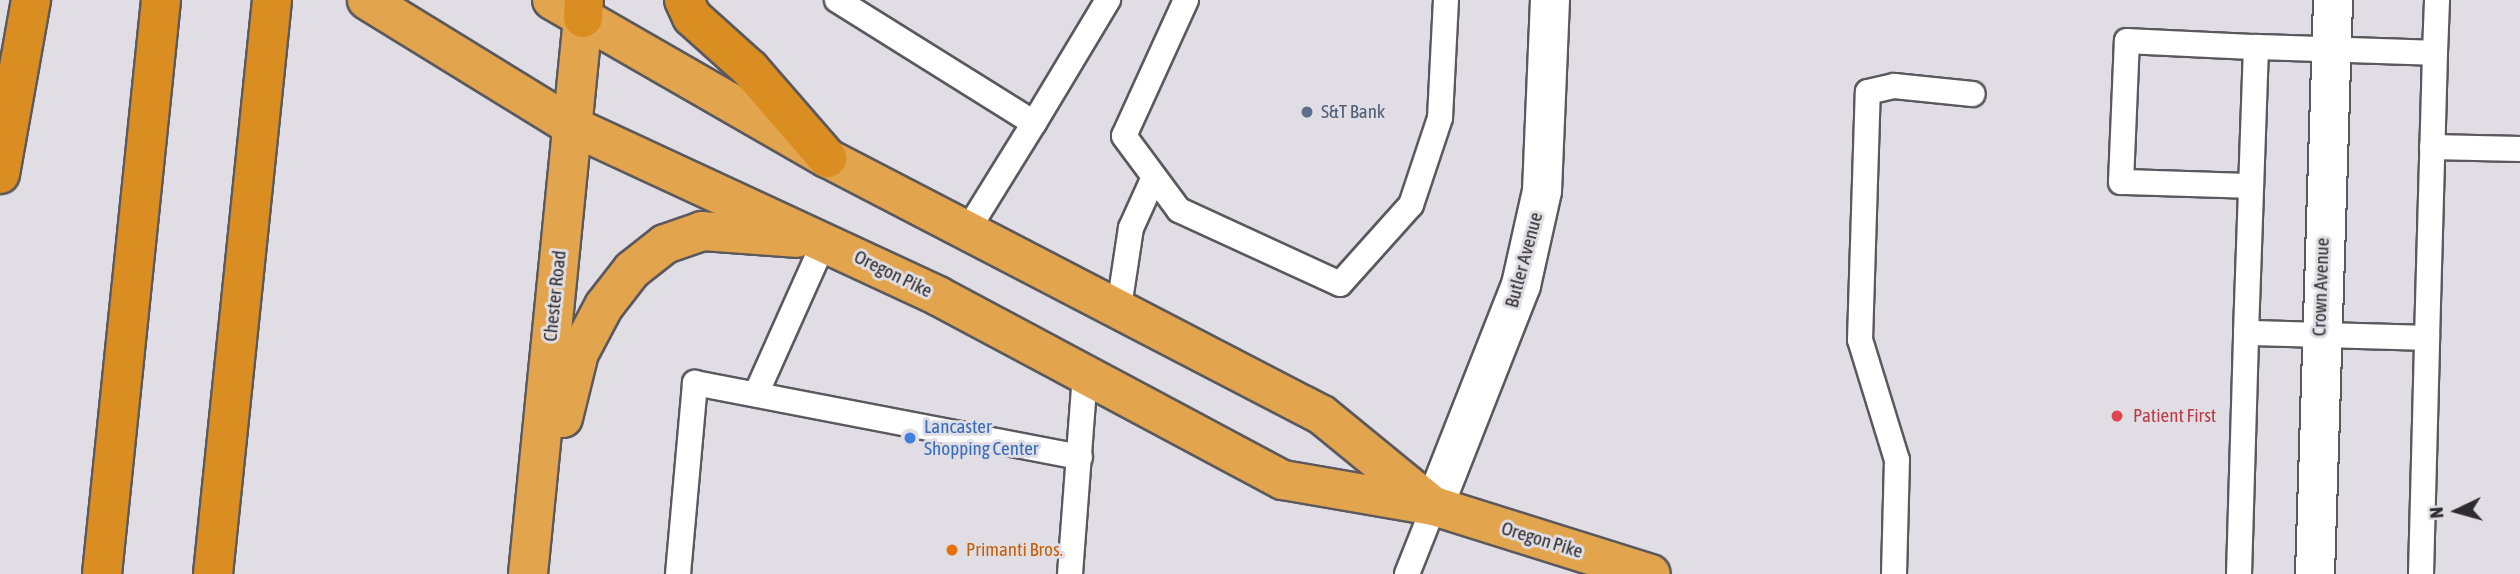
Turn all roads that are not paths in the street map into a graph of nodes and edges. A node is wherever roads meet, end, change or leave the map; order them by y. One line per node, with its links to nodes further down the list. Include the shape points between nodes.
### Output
1 (31, 0): 23 (highway)
2 (271, 0): 37 (highway)
3 (367, 0): 19 (highway, Oregon Pike)
4 (684, 0): 22 (highway, via 692,17 750,69)
5 (837, 0): 18 (lane)
6 (1108, 0): 18 (lane)
7 (1186, 0): 24 (lane, via 1124,136)
8 (1446, 0): 24 (lane, via 1440,118 1411,205 1340,284 1179,210)
9 (1550, 0): 35 (street, Butler Avenue, via 1542,191 1521,285)
10 (2333, 0): 15 (street, Crown Avenue)
11 (2437, 0): 16 (lane)
12 (161, 4): 36 (highway)
13 (573, 6): 19 (highway, Chester Road); 22 (highway, Oregon Pike)
14 (2256, 47): 15 (lane); 25 (lane); 25 (lane, via 2127,41 2121,182)
15 (2330, 49): 16 (lane); 30 (street, Crown Avenue)
16 (2435, 53): 20 (lane)
17 (1973, 94): 43 (lane, via 1894,86 1868,92 1860,341 1896,460)
18 (1034, 123): 26 (lane)
19 (572, 126): 27 (highway, Oregon Pike); 38 (highway, Chester Road)
20 (2432, 147): 21 (lane); 31 (lane)
21 (2520, 149)
22 (827, 158): 26 (highway, Oregon Pike)
23 (0, 174)
24 (1154, 177): 28 (lane, via 1131,228)
25 (2251, 186): 29 (lane)
26 (969, 228): 28 (highway, Oregon Pike)
27 (825, 240): 32 (highway, Oregon Pike); 33 (lane); 38 (highway, via 702,231 665,244 632,270 579,353)
28 (1119, 307): 35 (highway, Oregon Pike, via 1322,415)
29 (2246, 333): 30 (lane); 44 (lane)
30 (2320, 336): 31 (lane); 45 (street, Crown Avenue)
31 (2427, 338): 46 (lane)
32 (1085, 374): 34 (lane); 35 (highway, Oregon Pike, via 1283,480)
33 (756, 394): 34 (lane); 39 (lane, via 695,383)
34 (1080, 457): 40 (lane)
35 (1434, 506): 41 (lane); 42 (highway, Oregon Pike)
36 (102, 574)
37 (213, 574)
38 (529, 574)
39 (678, 574)
40 (1070, 574)
41 (1407, 574)
42 (1651, 574)
43 (1894, 574)
44 (2239, 574)
45 (2315, 574)
46 (2421, 574)

